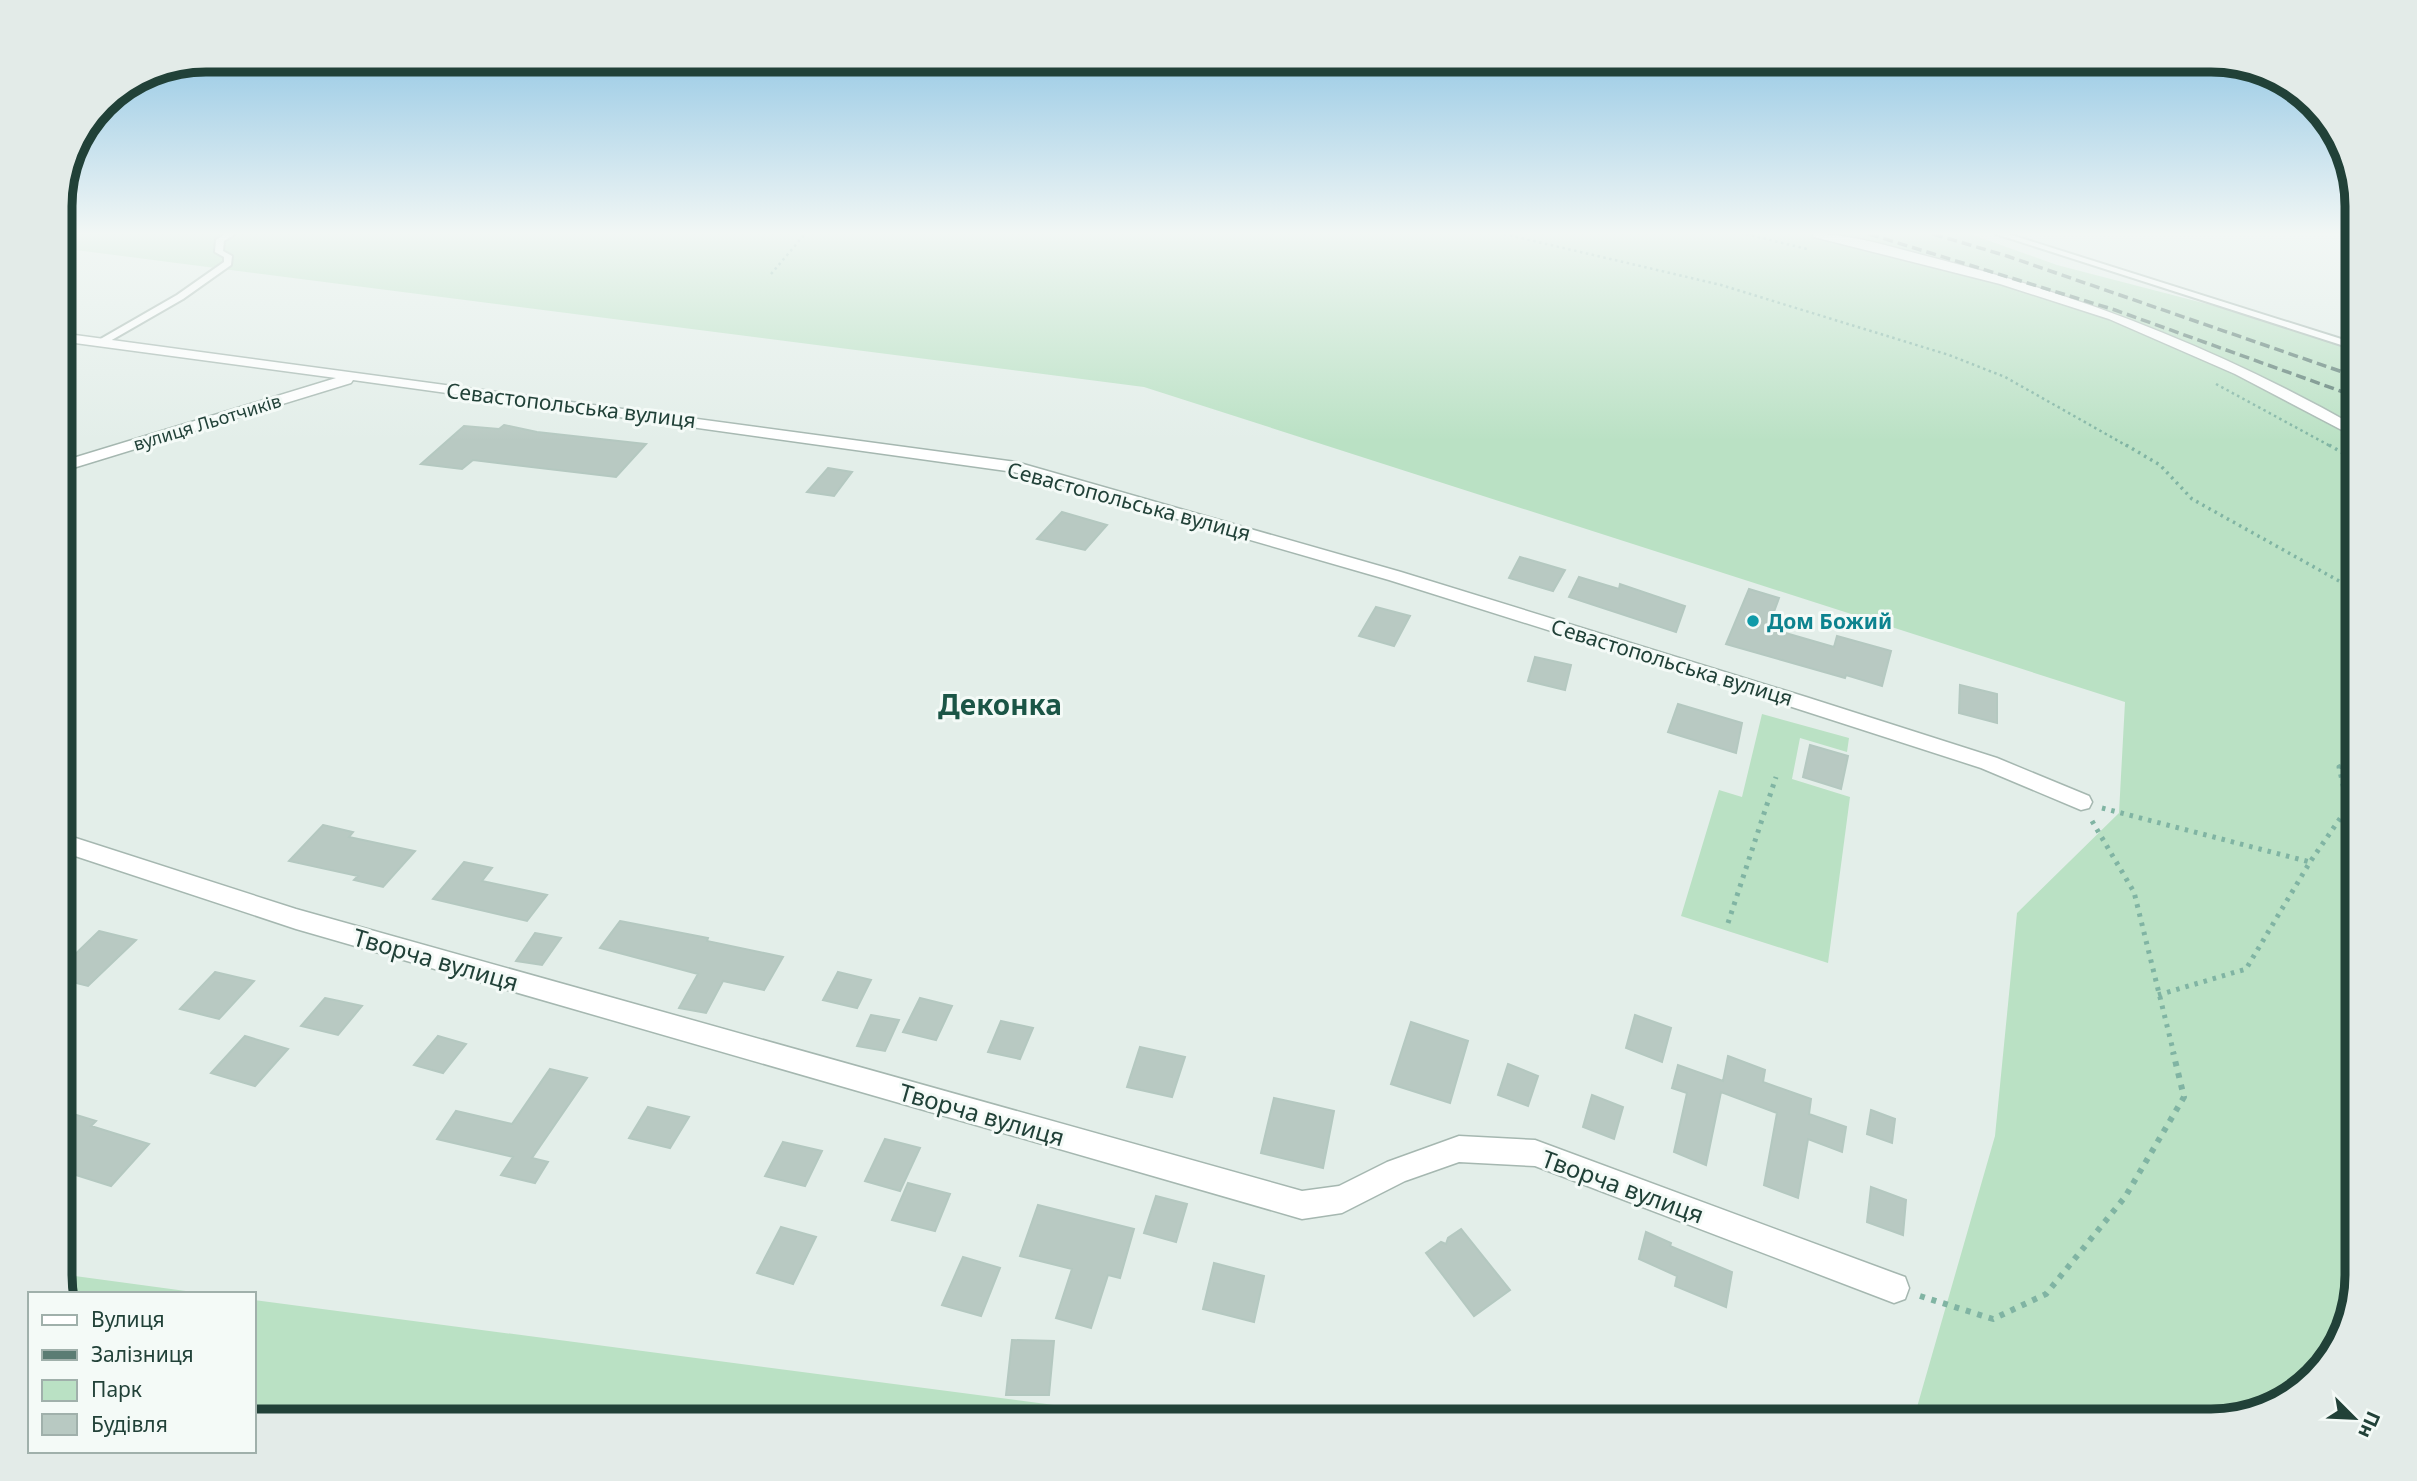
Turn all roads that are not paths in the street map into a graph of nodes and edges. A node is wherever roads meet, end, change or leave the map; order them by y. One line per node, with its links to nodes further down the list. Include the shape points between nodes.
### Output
1 (169, 303): 5 (lane)
2 (2072, 303): 8 (street, via 2249,377)
3 (2224, 303): 6 (lane)
4 (72, 339): 5 (street, Севастопольська вулиця)
5 (100, 343): 7 (street, Севастопольська вулиця)
6 (2345, 343)
7 (355, 378): 9 (street, вулиця Льотчиків); 10 (street, Севастопольська вулиця, via 1036,472 1395,576 1799,702 1989,764)
8 (2345, 427)
9 (72, 463)
10 (2081, 802)
11 (72, 846): 12 (street, Творча вулиця, via 296,919 1302,1205 1342,1199 1397,1171 1459,1149 1535,1153)
12 (1894, 1288)

